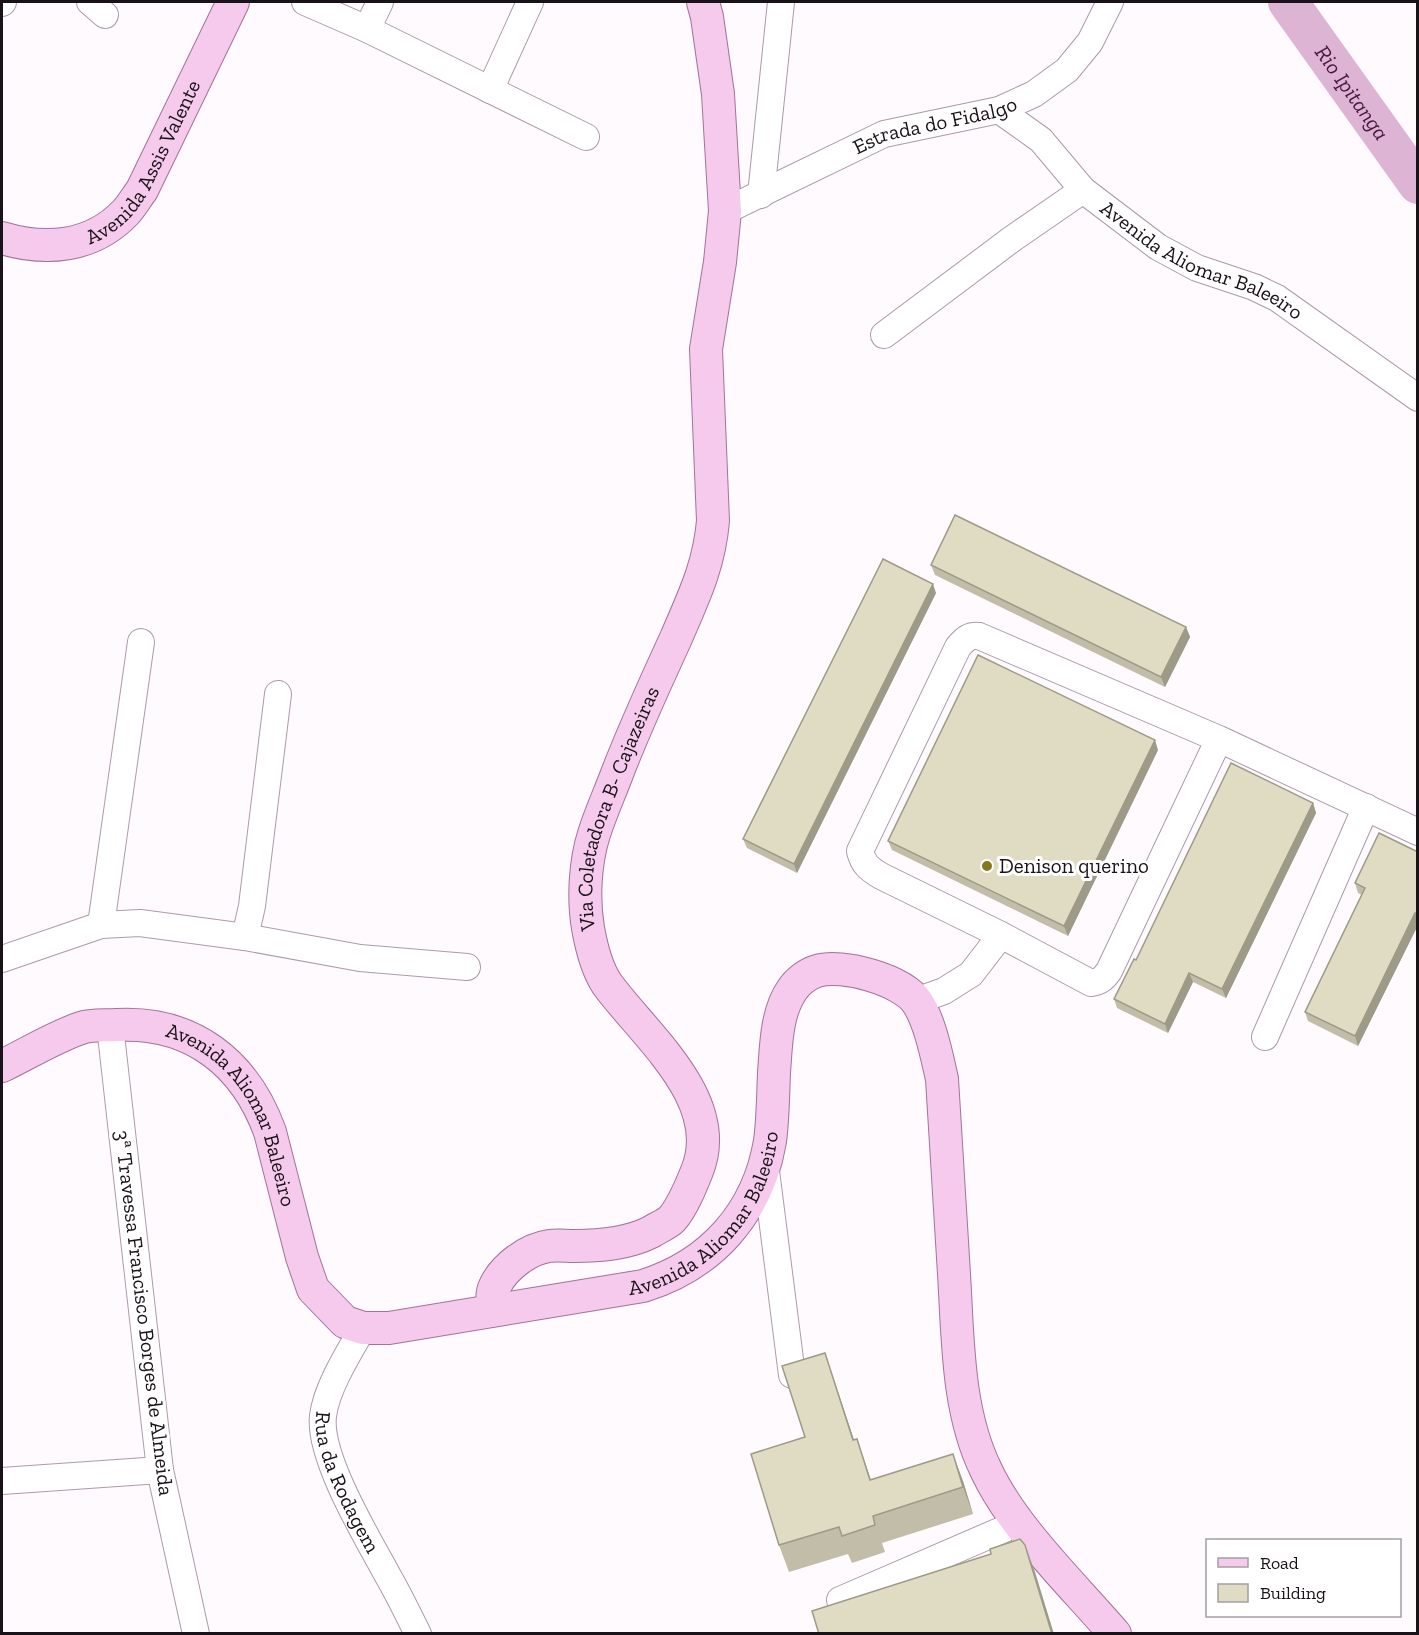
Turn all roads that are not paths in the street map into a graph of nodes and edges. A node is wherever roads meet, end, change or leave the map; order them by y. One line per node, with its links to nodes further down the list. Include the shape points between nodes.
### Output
1 (233, 2): 15 (main road, Avenida Assis Valente, via 142,190 124,214 87,238 62,245 42,246)
2 (305, 2): 8 (street)
3 (380, 2): 8 (street)
4 (530, 2): 9 (street)
5 (703, 2): 14 (main road, Via Coletadora B- Cajazeiras, via 718,94)
6 (781, 2): 13 (street)
7 (1110, 2): 10 (street, Estrada do Fidalgo, via 1090,42 1066,70 1034,94)
8 (367, 29): 9 (street)
9 (490, 90): 11 (street)
10 (999, 110): 12 (street, Avenida Aliomar Baleeiro, via 1041,140); 13 (street, Estrada do Fidalgo, via 884,134)
11 (586, 136)
12 (1083, 190): 16 (street); 17 (street, Avenida Aliomar Baleeiro, via 1179,260 1278,298)
13 (761, 195): 14 (street, Estrada do Fidalgo)
14 (725, 211): 33 (main road, Via Coletadora B- Cajazeiras, via 706,349 711,548 702,579 626,749 593,836 586,904 588,928 606,982 668,1057 697,1107 703,1148 699,1168 671,1219 637,1239 598,1246 548,1246 525,1255)
15 (2, 237)
16 (884, 335)
17 (1418, 398)
18 (141, 642): 23 (street)
19 (278, 694): 25 (street)
20 (1219, 739): 21 (street); 24 (street, via 1104,978 1091,983 1083,980); 24 (street, via 980,636 965,639 860,851 862,861 875,873)
21 (1366, 807): 22 (street); 30 (street)
22 (1418, 832)
23 (101, 925): 25 (street, via 140,923); 26 (street)
24 (1001, 935): 28 (street, via 971,974)
25 (245, 937): 27 (street, via 360,958)
26 (2, 960)
27 (467, 967)
28 (930, 996): 32 (main road, Avenida Aliomar Baleeiro, via 879,977 837,968 812,973 792,990 782,1011 776,1040 770,1140); 38 (main road, via 934,1046 942,1079 958,1353 968,1417 986,1471)
29 (110, 1026): 31 (main road, Avenida Aliomar Baleeiro, via 81,1028); 34 (main road, Avenida Aliomar Baleeiro, via 137,1024 172,1030 204,1045 233,1068 267,1122 313,1289 345,1322); 36 (street, 3ª Travessa Francisco Borges de Almeida)
30 (1265, 1037)
31 (2, 1066)
32 (765, 1162): 33 (main road, Avenida Aliomar Baleeiro, via 754,1194 740,1218 702,1259 665,1280 643,1286); 35 (street)
33 (494, 1299): 34 (main road, Avenida Aliomar Baleeiro, via 389,1328)
34 (363, 1328): 41 (street, Rua da Rodagem, via 339,1369 322,1427 346,1498)
35 (792, 1375)
36 (160, 1470): 37 (street); 40 (street, 3ª Travessa Francisco Borges de Almeida)
37 (2, 1480)
38 (1018, 1522): 39 (street); 42 (main road)
39 (840, 1600)
40 (196, 1634)
41 (418, 1634)
42 (1115, 1634)

